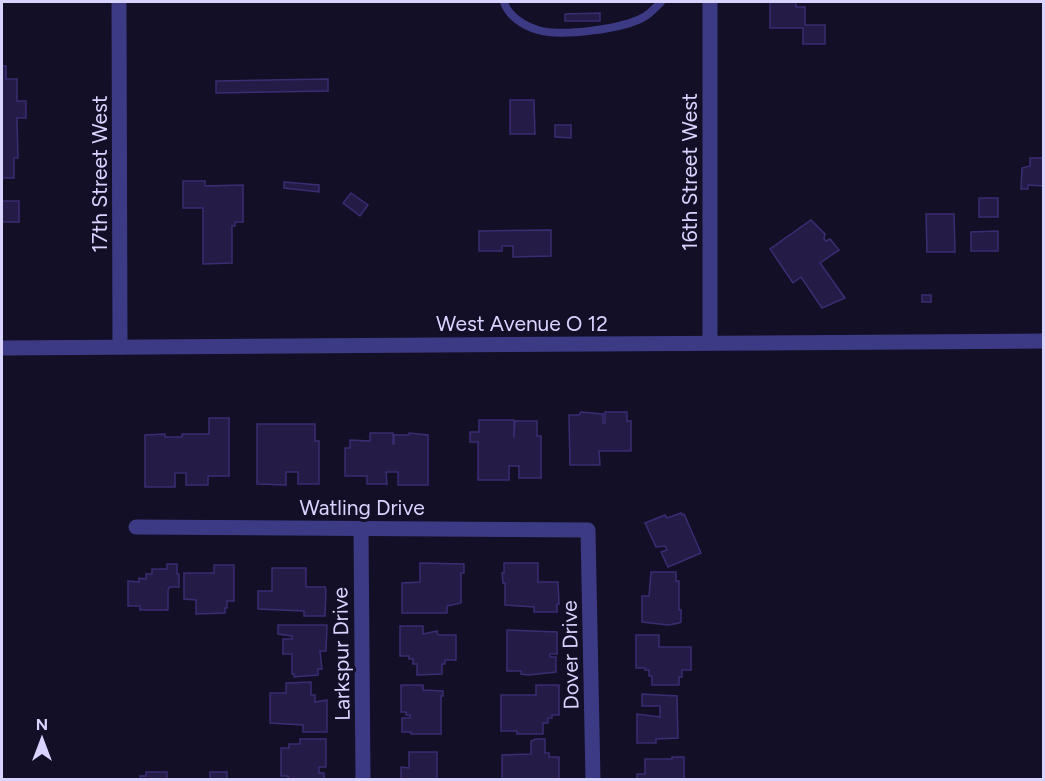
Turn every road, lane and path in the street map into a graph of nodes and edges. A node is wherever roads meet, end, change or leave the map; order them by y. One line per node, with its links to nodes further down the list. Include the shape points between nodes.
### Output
1 (119, 2): 7 (street, 17th Street West)
2 (504, 2): 3 (lane, via 507,11 523,24 544,32 561,32 629,23 644,17)
3 (661, 2)
4 (710, 2): 6 (street, 16th Street West)
5 (1044, 342): 6 (street, West Avenue O 12)
6 (710, 343): 7 (street, West Avenue O 12)
7 (120, 347): 8 (street, West Avenue O 12)
8 (2, 348)
9 (136, 527): 10 (street, Watling Drive)
10 (361, 528): 11 (street, Watling Drive); 12 (street, Larkspur Drive)
11 (588, 530): 13 (street, Dover Drive)
12 (363, 780)
13 (593, 780)

